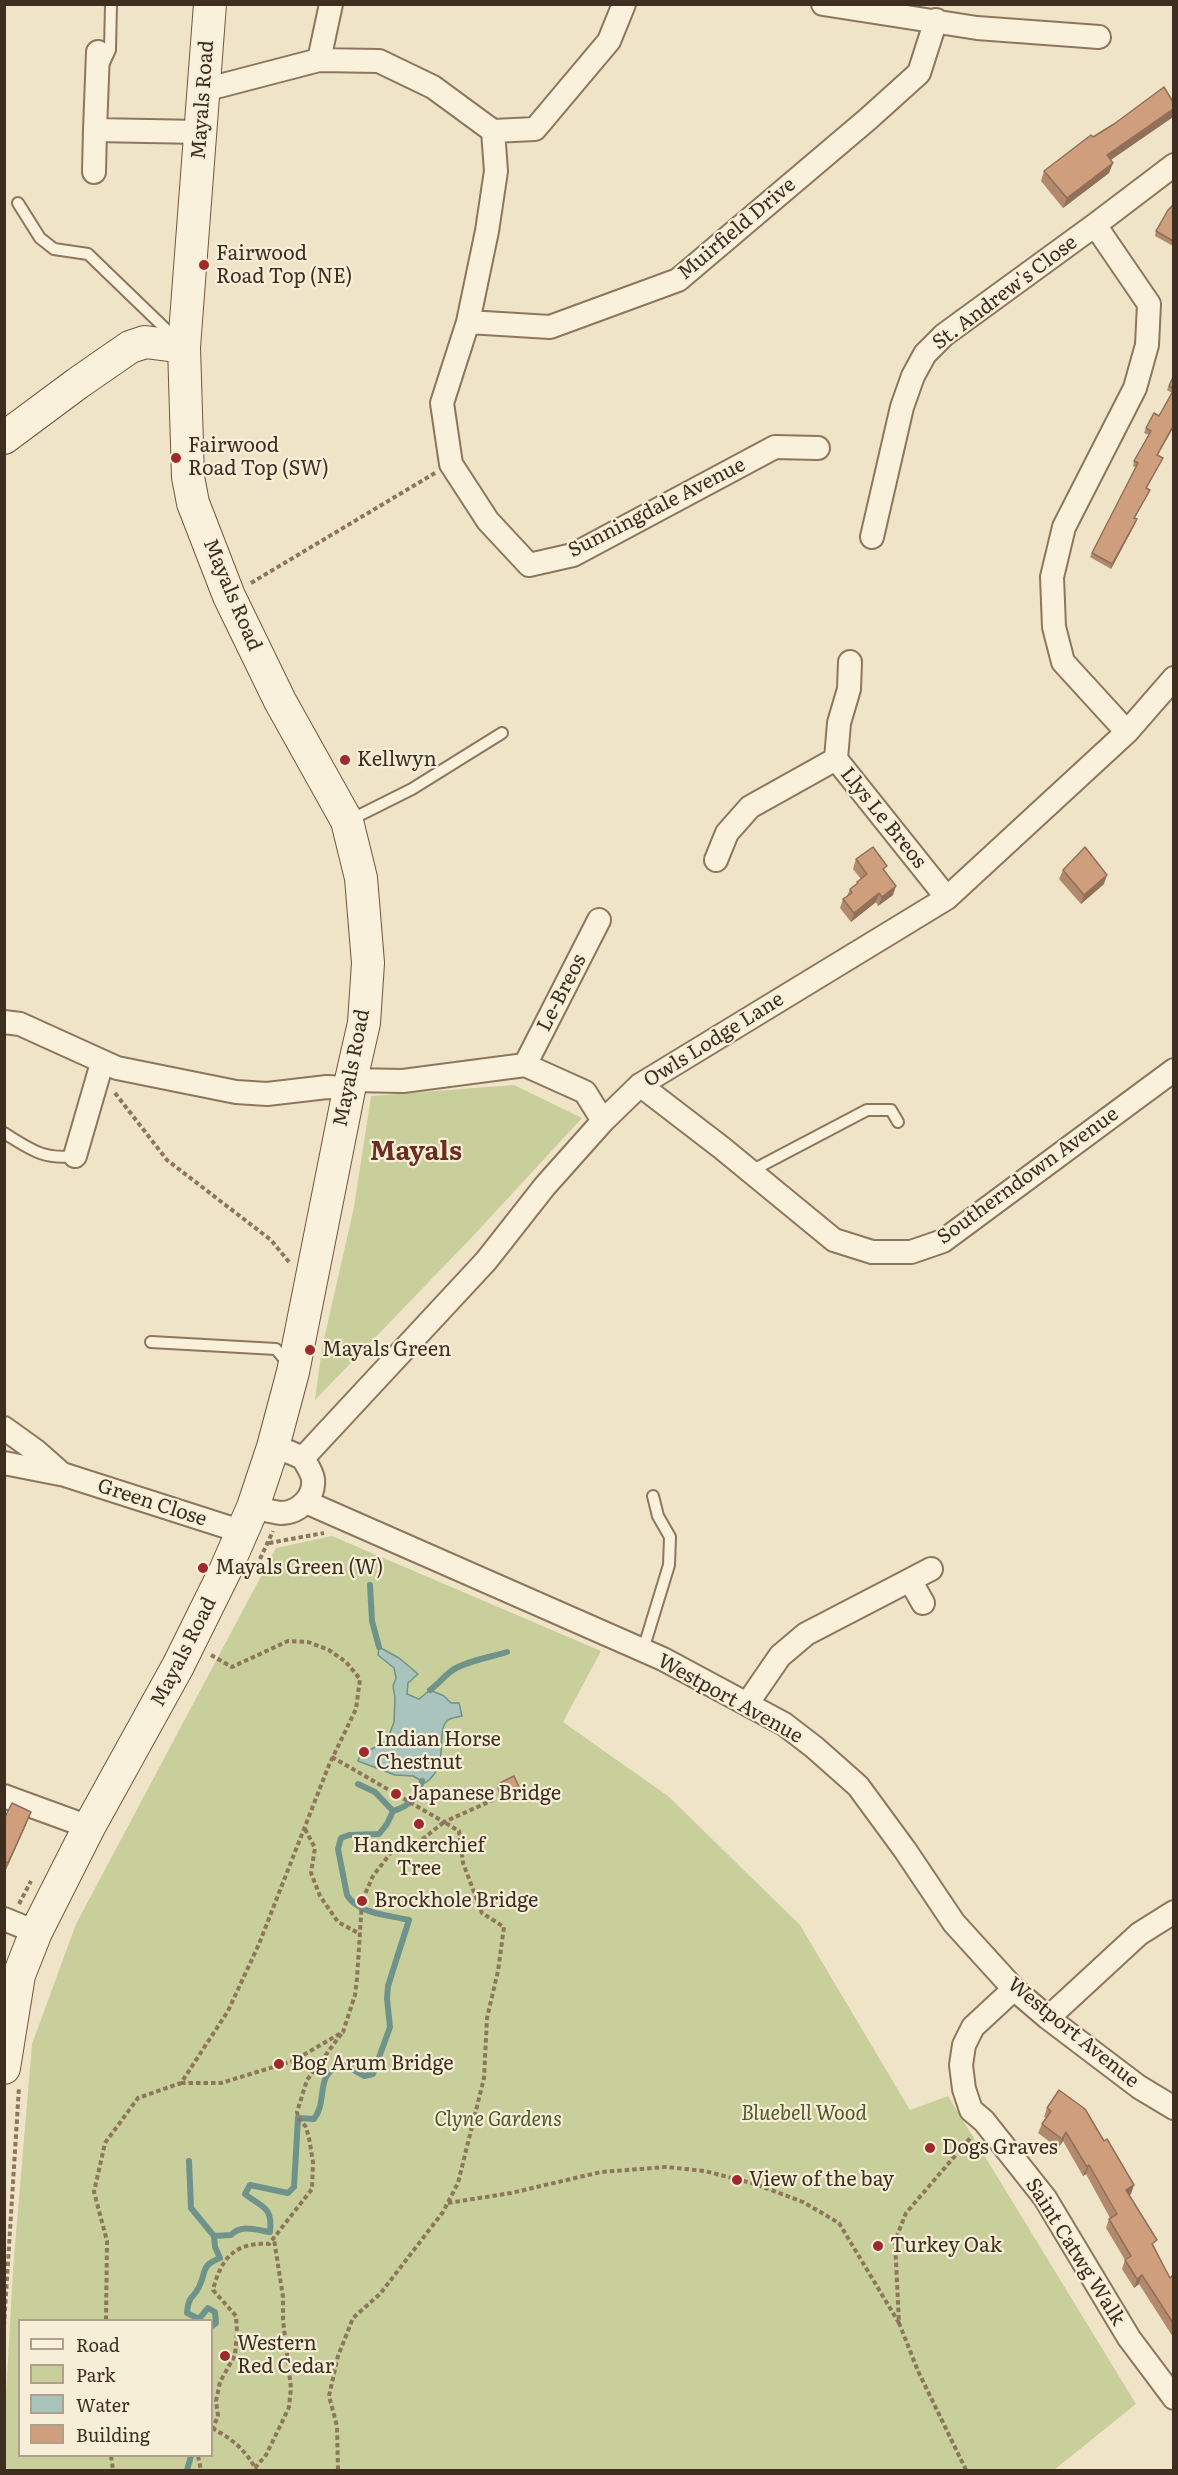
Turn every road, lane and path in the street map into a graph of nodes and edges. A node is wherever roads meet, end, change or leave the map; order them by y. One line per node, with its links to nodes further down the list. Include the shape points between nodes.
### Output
1 (111, 4): 9 (lane, via 110,50 104,63)
2 (210, 4): 10 (main road, Mayals Road)
3 (331, 4): 8 (street)
4 (624, 4): 12 (street, via 609,41 535,129)
5 (823, 4): 6 (street)
6 (936, 20): 7 (street); 18 (street, Muirfield Drive, via 919,73 678,280 550,327)
7 (1099, 37)
8 (319, 60): 10 (street); 12 (street, via 378,61 433,87)
9 (98, 61): 11 (street)
10 (204, 90): 13 (main road, Mayals Road)
11 (95, 130): 13 (street); 15 (street)
12 (493, 131): 18 (street, Sunningdale Avenue, via 496,171)
13 (200, 132): 19 (main road, Mayals Road)
14 (1173, 165): 17 (street, St. Andrew's Close)
15 (94, 172)
16 (18, 203): 19 (lane, via 40,238 54,249 87,254)
17 (1095, 225): 23 (street, St. Andrew's Close, via 944,335 925,354 902,407); 27 (street, St. Andrew's Close, via 1149,304 1147,345 1135,388 1064,527 1052,577 1054,627 1063,662)
18 (468, 322): 22 (street, Sunningdale Avenue, via 442,403)
19 (184, 347): 20 (main road, via 145,342 130,347); 24 (main road, Mayals Road, via 188,477 193,503)
20 (4, 438)
21 (818, 448): 22 (street, Sunningdale Avenue, via 775,447 573,555 529,566 488,521)
22 (451, 464): 24 (path)
23 (872, 537)
24 (229, 596): 30 (main road, Mayals Road, via 280,701)
25 (850, 662): 29 (street, Llys Le Breos)
26 (1173, 678): 27 (street, Owls Lodge Lane)
27 (1127, 732): 32 (street, Owls Lodge Lane)
28 (502, 733): 30 (lane, via 412,789)
29 (836, 759): 31 (street, via 750,807 727,833); 32 (street, Llys Le Breos)
30 (346, 821): 38 (main road, Mayals Road, via 361,878 368,963 364,1023)
31 (716, 860)
32 (947, 898): 39 (street, Owls Lodge Lane)
33 (599, 921): 36 (street, Le-Breos)
34 (5, 1021): 35 (street, via 20,1024)
35 (109, 1065): 38 (street, via 236,1092 267,1094); 43 (street); 45 (path, via 110,1088 167,1160 271,1240 293,1267)
36 (525, 1065): 38 (street); 40 (street, via 585,1092)
37 (1173, 1070): 44 (street, Southerndown Avenue, via 943,1242 910,1252 872,1252 834,1240)
38 (350, 1084): 47 (main road, Mayals Road)
39 (640, 1085): 40 (street, Owls Lodge Lane); 44 (street, Southerndown Avenue)
40 (603, 1121): 50 (street, Owls Lodge Lane, via 486,1261)
41 (897, 1122): 44 (lane, via 891,1110 867,1110)
42 (4, 1133): 43 (lane, via 44,1156)
43 (75, 1156)
44 (750, 1172)
45 (296, 1256)
46 (151, 1342): 47 (lane, via 276,1349)
47 (293, 1372): 49 (main road, Mayals Road)
48 (4, 1428): 52 (street, Green Close)
49 (273, 1447): 50 (street); 56 (main road, Mayals Road)
50 (303, 1458): 54 (street, via 313,1478)
51 (4, 1463): 52 (street, Green Close)
52 (62, 1474): 56 (street, Green Close)
53 (653, 1496): 61 (lane, via 658,1516 670,1537 669,1565)
54 (306, 1502): 55 (street, Westport Avenue); 56 (street, Green Close)
55 (345, 1519): 56 (path, via 339,1534); 61 (street, Westport Avenue)
56 (254, 1527): 67 (main road, Mayals Road)
57 (931, 1569): 58 (street)
58 (910, 1580): 59 (street); 62 (street, via 806,1634 780,1656)
59 (923, 1603)
60 (202, 1650): 63 (path, via 232,1666 288,1641 308,1642 346,1662 360,1678 356,1709)
61 (643, 1650): 62 (street, Westport Avenue)
62 (747, 1704): 73 (street, Westport Avenue, via 784,1724 858,1786 954,1923)
63 (332, 1757): 66 (path); 68 (path)
64 (4, 1796): 67 (street)
65 (493, 1800): 66 (path)
66 (444, 1822): 72 (path, via 424,1838 393,1850 383,1862 362,1901); 80 (path, via 459,1831 463,1863 482,1912 504,1926 487,2018 484,2078 458,2182)
67 (89, 1827): 71 (main road, Mayals Road)
68 (304, 1828): 72 (path, via 315,1848 311,1873 320,1896 338,1922); 77 (path, via 228,2011)
69 (34, 1877): 71 (path)
70 (1173, 1912): 74 (street, via 1139,1934)
71 (17, 1924): 76 (main road, Mayals Road, via 19,1975)
72 (360, 1934): 75 (path, via 355,1995)
73 (1014, 1989): 74 (street, Westport Avenue); 79 (street, Saint Catwg Walk, via 973,2027 964,2045 964,2089 971,2110)
74 (1048, 2018): 78 (street, Westport Avenue)
75 (343, 2032): 77 (path, via 293,2061 221,2083); 81 (path, via 307,2080 297,2112 309,2138 314,2170 312,2189)
76 (12, 2077): 84 (path)
77 (181, 2083): 82 (path, via 138,2098 105,2143 93,2192 107,2241)
78 (1173, 2108)
79 (984, 2121): 83 (path, via 906,2213 895,2241); 85 (street, Saint Catwg Walk, via 1045,2198 1129,2337)
80 (448, 2203): 83 (path, via 601,2172 666,2166 754,2184 803,2202 839,2223); 89 (path, via 380,2295 353,2318 338,2356 329,2396 337,2426)
81 (274, 2238): 86 (path, via 269,2244 244,2245 228,2255 216,2277 213,2290 236,2316 237,2332 234,2355 220,2382 218,2416); 88 (path, via 291,2388 283,2421)
82 (106, 2319)
83 (898, 2323): 90 (path)
84 (4, 2326)
85 (1173, 2398)
86 (213, 2427)
87 (213, 2429): 88 (path, via 240,2448)
88 (255, 2469)
89 (338, 2470)
90 (966, 2470)

